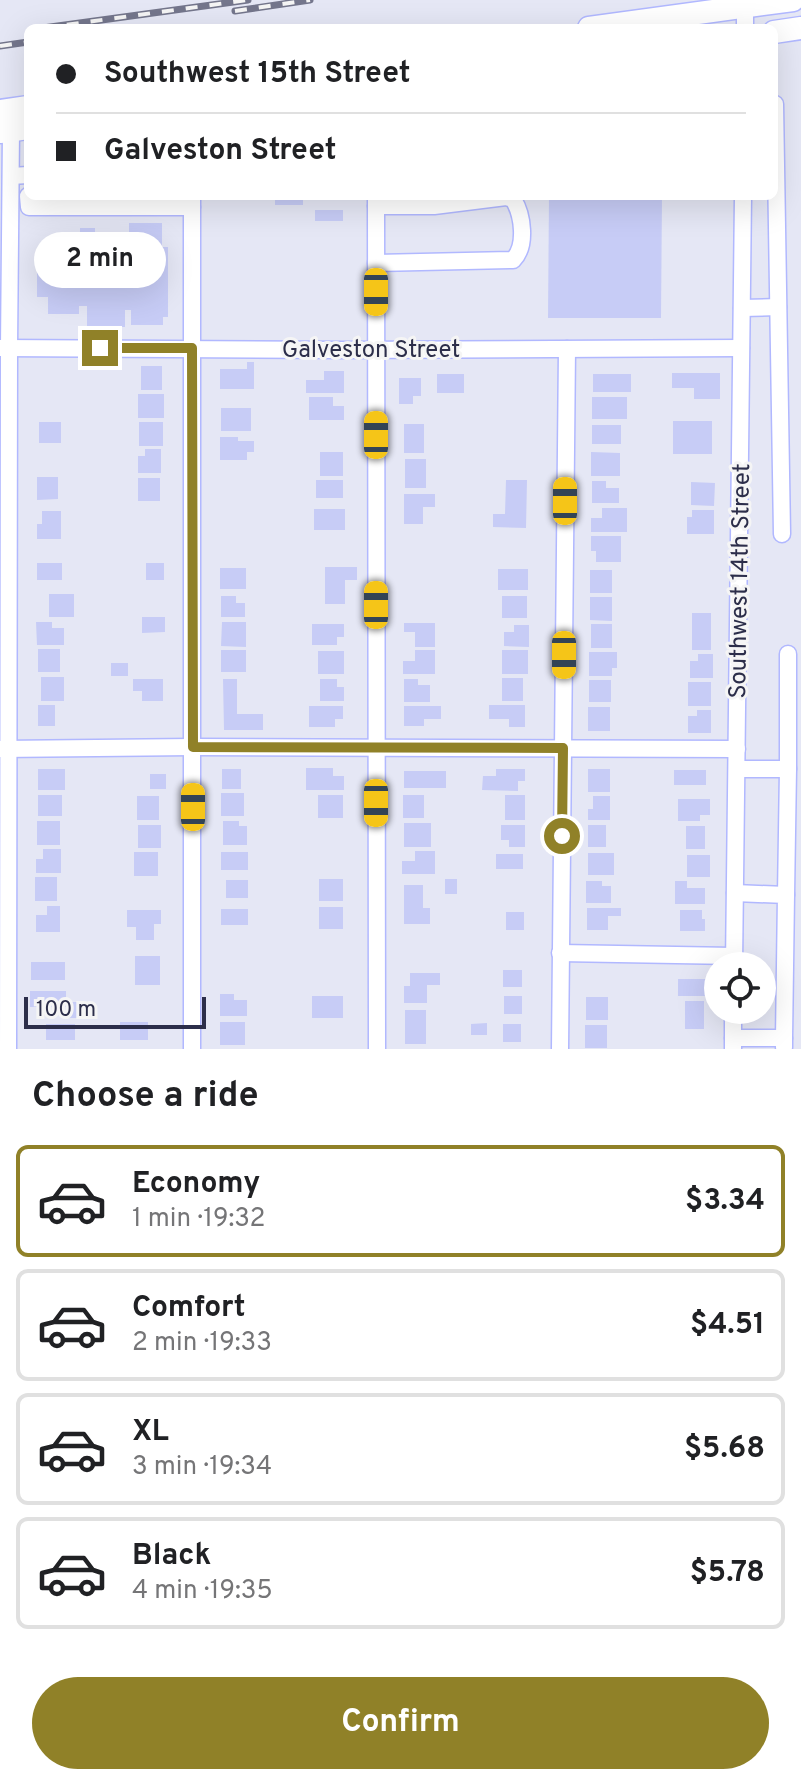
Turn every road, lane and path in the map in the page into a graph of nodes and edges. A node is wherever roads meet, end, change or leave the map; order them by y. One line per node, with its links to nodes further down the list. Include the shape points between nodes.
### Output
1 (793, 0): 2 (main road)
2 (745, 18): 3 (main road)
3 (651, 24)
4 (801, 28): 5 (main road)
5 (778, 31)
6 (10, 125): 7 (street)
7 (13, 171): 19 (street)
8 (28, 200): 15 (street, via 29,207)
9 (482, 200): 14 (street, via 434,206)
10 (514, 200): 16 (street, via 522,240 513,260)
11 (743, 200): 18 (street, Southwest 14th Street)
12 (776, 200): 17 (street)
13 (376, 201): 14 (street); 16 (street)
14 (409, 201)
15 (192, 202): 20 (street)
16 (376, 263): 23 (street)
17 (778, 307): 18 (street); 24 (street)
18 (742, 308): 21 (street, Southwest 14th Street)
19 (4, 348): 20 (street, Galveston Street); 25 (street)
20 (192, 348): 23 (street, Galveston Street); 27 (street)
21 (741, 348): 22 (street, Galveston Street); 31 (street, Southwest 14th Street)
22 (567, 349): 23 (street, Galveston Street); 29 (street)
23 (376, 350): 28 (street)
24 (782, 534)
25 (4, 549): 30 (street)
26 (788, 654): 33 (street)
27 (193, 747): 28 (street); 30 (street); 43 (street)
28 (376, 747): 29 (street); 44 (street)
29 (563, 748): 31 (street); 38 (street)
30 (5, 749): 36 (street)
31 (737, 749): 32 (street, Southwest 14th Street)
32 (737, 769): 33 (street); 34 (street, Southwest 14th Street)
33 (788, 769): 35 (street)
34 (735, 893): 35 (street); 37 (street, Southwest 14th Street)
35 (786, 895): 41 (street)
36 (4, 946): 42 (street)
37 (734, 952)
38 (560, 953): 39 (street); 45 (street)
39 (704, 960)
40 (733, 1043): 41 (street)
41 (784, 1044)
42 (8, 1049)
43 (192, 1049)
44 (377, 1049)
45 (560, 1049)

